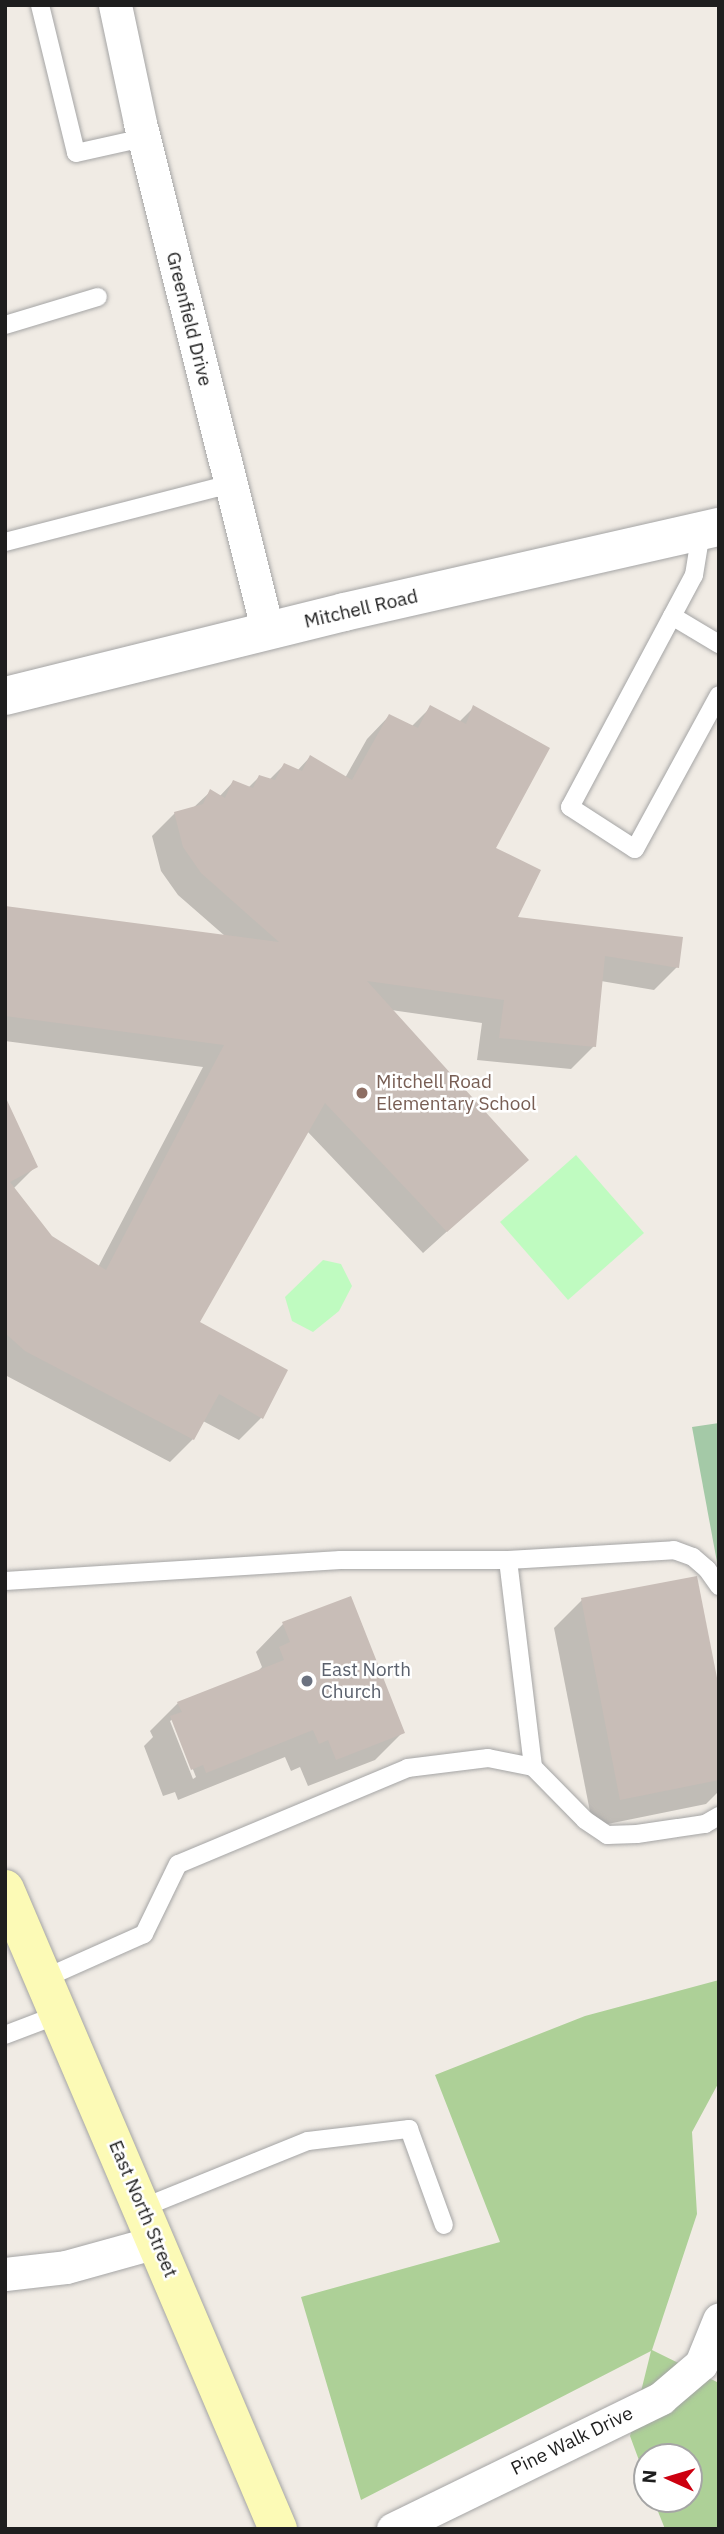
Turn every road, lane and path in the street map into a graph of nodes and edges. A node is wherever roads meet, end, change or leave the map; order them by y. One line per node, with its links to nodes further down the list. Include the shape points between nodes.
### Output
1 (40, 5): 3 (lane, via 76,153)
2 (116, 5): 3 (street, Greenfield Drive)
3 (143, 138): 6 (street, Greenfield Drive)
4 (98, 297): 5 (lane)
5 (5, 325)
6 (231, 484): 8 (lane); 10 (street, Greenfield Drive)
7 (710, 530): 9 (lane, via 694,575); 10 (street, Mitchell Road)
8 (5, 542)
9 (672, 616): 11 (lane); 12 (lane, via 570,807 635,849)
10 (268, 632): 13 (street, Mitchell Road)
11 (719, 645)
12 (719, 695)
13 (5, 696)
14 (508, 1559): 15 (lane, via 340,1560); 16 (lane, via 674,1550 693,1557); 17 (lane)
15 (5, 1581)
16 (719, 1586)
17 (533, 1767): 18 (lane, via 585,1820 607,1835 705,1824); 20 (lane, via 488,1758 408,1768 178,1864 144,1934)
18 (719, 1816)
19 (9, 1908): 20 (main road, East North Street)
20 (45, 1978): 21 (main road, East North Street)
21 (60, 2014): 22 (lane); 23 (main road, East North Street)
22 (5, 2035)
23 (149, 2225): 24 (lane, via 308,2141 409,2129); 25 (street, via 66,2267); 27 (main road, East North Street)
24 (444, 2225)
25 (5, 2274)
26 (719, 2320): 28 (street, Pine Walk Drive, via 701,2364 661,2398)
27 (278, 2529)
28 (393, 2529)

